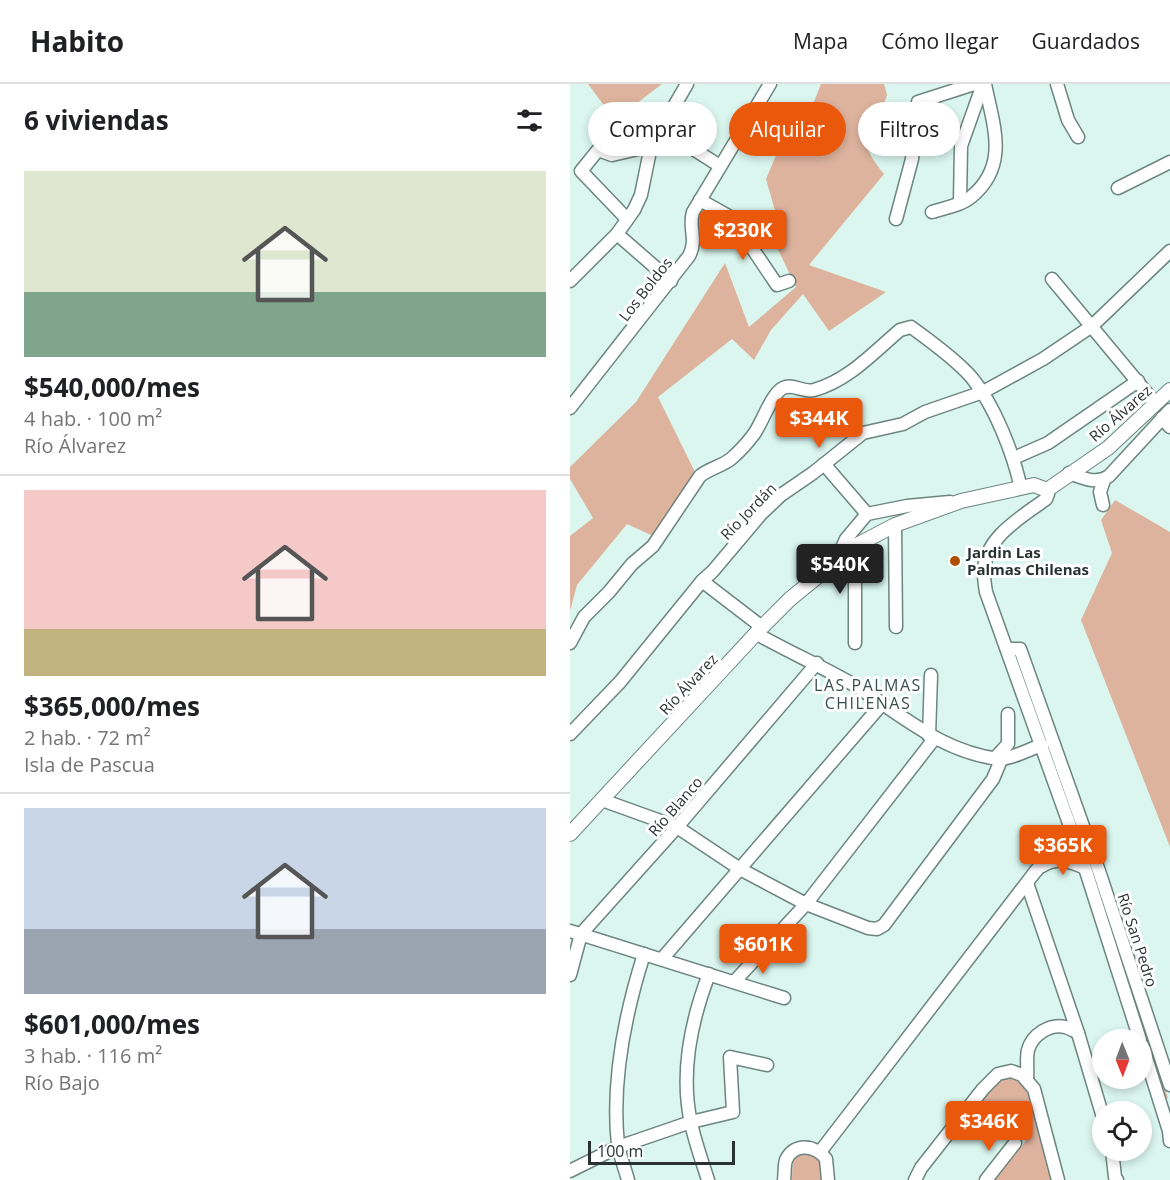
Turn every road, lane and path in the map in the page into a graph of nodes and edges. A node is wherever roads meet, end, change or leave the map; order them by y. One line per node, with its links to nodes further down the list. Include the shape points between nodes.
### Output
1 (687, 84): 7 (street)
2 (770, 84): 13 (street, Los Boldos)
3 (974, 84): 6 (street)
4 (984, 84): 16 (street, via 961,146); 16 (street, via 996,138 994,167 970,198)
5 (1057, 84): 8 (street)
6 (960, 86): 19 (street, via 918,102 912,159)
7 (676, 102)
8 (1077, 137)
9 (593, 156): 18 (street, via 581,171)
10 (649, 156): 18 (street, via 640,195)
11 (704, 156): 13 (street)
12 (1170, 162): 14 (street)
13 (720, 166): 15 (street, Los Boldos)
14 (1118, 188)
15 (700, 200): 23 (street, Los Boldos, via 691,217 693,249); 25 (street, via 732,218 777,285)
16 (960, 202): 17 (street)
17 (932, 212)
18 (627, 219): 20 (street)
19 (896, 219)
20 (617, 234): 23 (street); 24 (street)
21 (1170, 251): 26 (street, Río Jordán)
22 (1052, 279): 26 (street)
23 (671, 280): 30 (street, Los Boldos)
24 (570, 281)
25 (789, 281)
26 (1092, 326): 27 (street); 29 (street, Río Jordán)
27 (1138, 381): 31 (street); 32 (street, via 1048,443)
28 (1170, 390): 31 (street, Río Álvarez)
29 (983, 392): 32 (street); 33 (street, Río Jordán, via 903,424 863,433); 47 (street, via 970,375 911,327 900,330 851,373 824,386 812,391 784,387 777,392 754,433 731,459 700,476 652,546 584,617)
30 (570, 408)
31 (1164, 415): 34 (street, Río Álvarez); 35 (street)
32 (1014, 458): 36 (street)
33 (824, 465): 40 (street); 44 (street, Río Jordán, via 761,514)
34 (1069, 473): 35 (street); 37 (street, Río Álvarez)
35 (1104, 480): 39 (street, via 1100,492)
36 (1022, 488): 37 (street, Río Álvarez, via 1034,485); 38 (street, Río Álvarez)
37 (1047, 490): 49 (street, Río San Pedro, via 1046,499 1006,529 987,559 986,592)
38 (961, 501): 40 (street, Río Álvarez); 41 (street, Río Álvarez)
39 (1103, 505)
40 (867, 514): 43 (street, Río Álvarez, via 846,539)
41 (895, 525): 42 (street, Río Álvarez); 45 (street)
42 (855, 546): 43 (street, Río Álvarez); 48 (street)
43 (836, 562): 46 (street, Río Álvarez)
44 (702, 581): 46 (street); 54 (street, Río Jordán, via 620,682)
45 (896, 627)
46 (759, 630): 50 (street, via 786,650); 58 (street, Río Álvarez)
47 (570, 643)
48 (855, 643)
49 (1007, 649): 56 (street, Río San Pedro); 64 (street, Río San Pedro, via 1020,649)
50 (817, 663): 52 (street); 59 (street, Río Blanco)
51 (931, 675): 55 (street)
52 (882, 704): 55 (street); 63 (street)
53 (1008, 714): 57 (street, via 1008,744)
54 (570, 734)
55 (932, 737): 57 (street); 66 (street)
56 (1042, 745): 57 (street); 60 (street, Río San Pedro)
57 (998, 759): 66 (street, via 993,779 884,925 868,928)
58 (602, 800): 59 (street); 61 (street, Río Álvarez)
59 (677, 827): 63 (street); 67 (street, Río Blanco)
60 (1071, 830): 62 (street); 64 (street, Río San Pedro)
61 (570, 834)
62 (1041, 866): 64 (street, via 1064,860); 65 (street)
63 (740, 868): 66 (street); 69 (street)
64 (1091, 871): 74 (street, Río San Pedro); 79 (street, Río San Pedro)
65 (1027, 883): 75 (street); 85 (street)
66 (806, 904): 72 (street)
67 (576, 932): 68 (street); 71 (street, Río Blanco)
68 (644, 954): 69 (street); 84 (street, via 629,1005 620,1058)
69 (662, 959): 70 (street)
70 (709, 974): 72 (street); 81 (street, via 690,1039 687,1089)
71 (570, 975)
72 (734, 982): 73 (street)
73 (784, 998)
74 (1137, 1029)
75 (1078, 1033): 78 (street, via 1052,1027 1033,1040 1028,1050); 80 (street)
76 (767, 1065): 81 (street, via 730,1057 733,1112)
77 (1152, 1077): 82 (street)
78 (1028, 1079): 92 (street, via 1011,1071 998,1074); 94 (street)
79 (1170, 1085)
80 (1098, 1101)
81 (691, 1122): 84 (street); 89 (street)
82 (1170, 1134)
83 (1015, 1143): 93 (street)
84 (618, 1147): 87 (street); 88 (street)
85 (820, 1152): 90 (street, via 806,1147 793,1152 785,1165); 91 (street, via 828,1163)
86 (1113, 1161): 95 (street)
87 (570, 1171)
88 (628, 1180)
89 (708, 1180)
90 (784, 1180)
91 (828, 1180)
92 (915, 1180)
93 (987, 1180)
94 (1058, 1180)
95 (1118, 1180)

